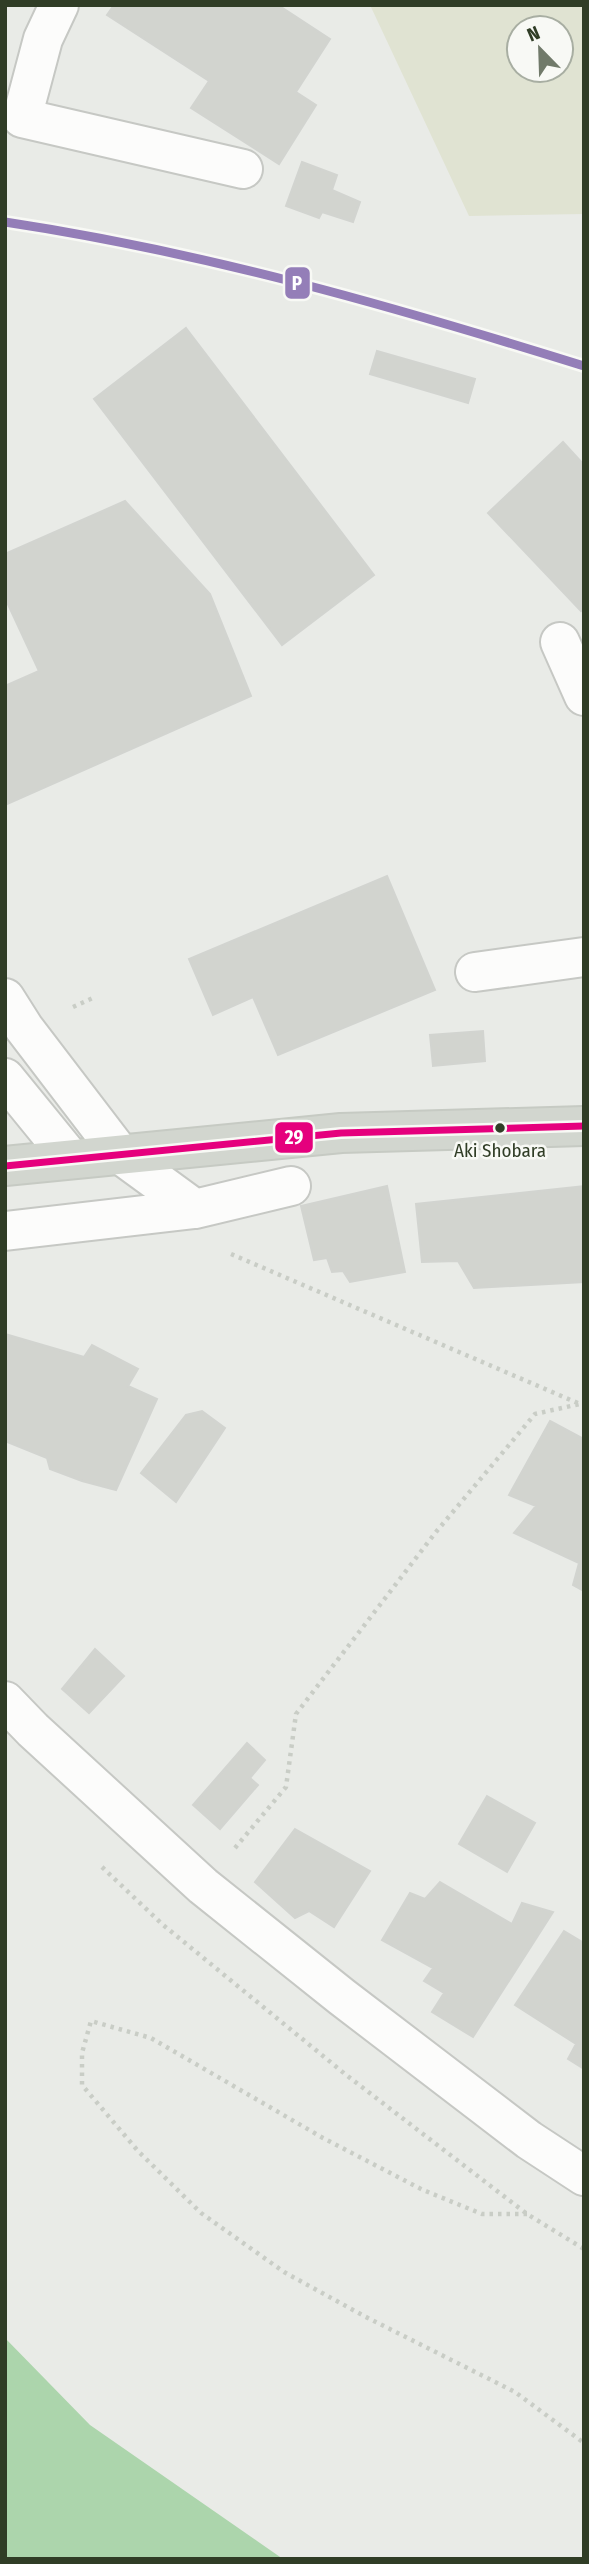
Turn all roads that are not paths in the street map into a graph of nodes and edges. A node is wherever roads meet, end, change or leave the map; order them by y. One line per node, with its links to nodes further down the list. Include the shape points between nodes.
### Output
1 (59, 5): 2 (street, via 43,38 22,118)
2 (243, 169)
3 (560, 642): 4 (street)
4 (584, 696)
5 (584, 957): 6 (street)
6 (475, 972)
7 (5, 998): 10 (street)
8 (5, 1078): 11 (street)
9 (584, 1126): 10 (main road, via 341,1133)
10 (121, 1155): 11 (main road); 14 (street)
11 (71, 1159): 12 (main road)
12 (5, 1166)
13 (292, 1186): 14 (street)
14 (195, 1209): 15 (street)
15 (5, 1231)
16 (5, 1701): 17 (street, via 203,1886 529,2140)
17 (584, 2176)

